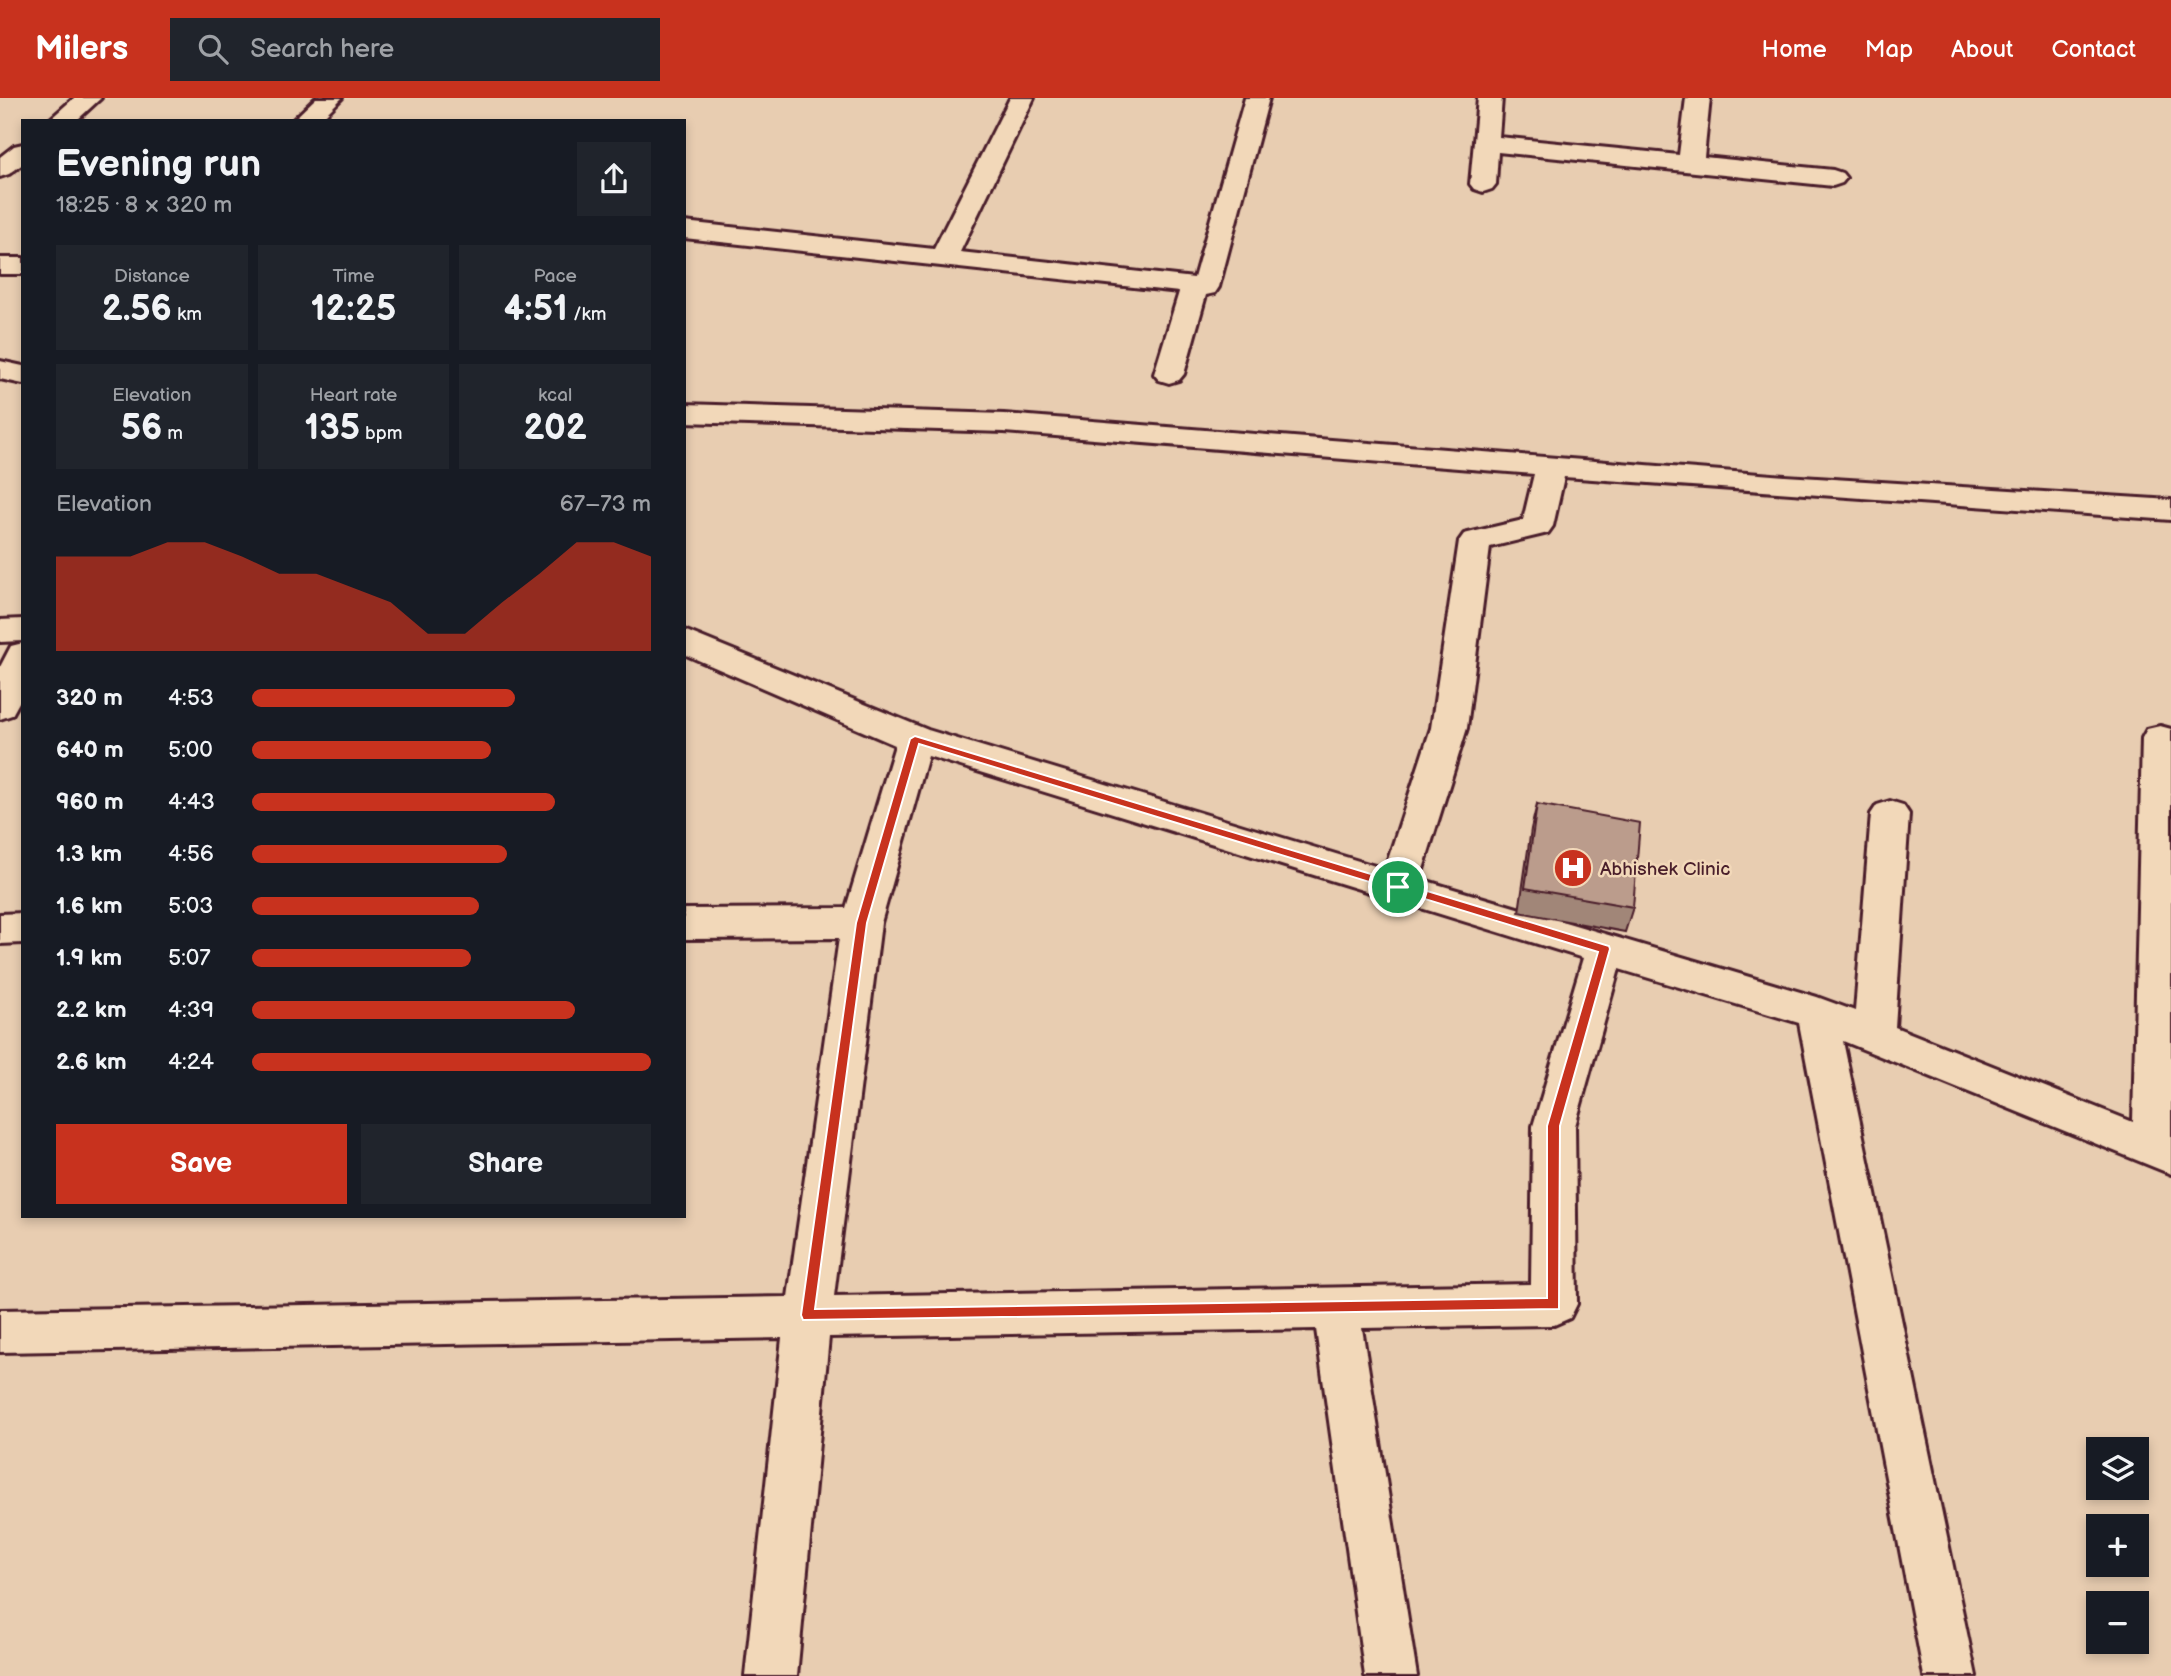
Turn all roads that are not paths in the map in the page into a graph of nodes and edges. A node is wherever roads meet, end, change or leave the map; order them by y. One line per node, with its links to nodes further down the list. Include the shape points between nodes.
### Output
1 (89, 98): 7 (street)
2 (330, 98): 8 (street)
3 (1022, 98): 16 (street)
4 (1257, 98): 19 (street, via 1205,287)
5 (1490, 98): 9 (street)
6 (1698, 98): 11 (street)
7 (63, 119)
8 (306, 119)
9 (1486, 143): 11 (street); 14 (street)
10 (21, 153): 12 (street)
11 (1691, 163): 13 (street)
12 (0, 169)
13 (1833, 178)
14 (1483, 184)
15 (686, 230): 16 (street)
16 (943, 259): 19 (street)
17 (0, 266): 18 (street)
18 (21, 266)
19 (1195, 286): 20 (street)
20 (1169, 374)
21 (686, 413): 22 (street, via 1004,423)
22 (1551, 467): 23 (street); 32 (street, via 1537,526 1475,541 1449,727)
23 (2171, 510)
24 (0, 631): 25 (street)
25 (21, 631)
26 (686, 642): 30 (street)
27 (21, 659): 28 (street)
28 (0, 707)
29 (2160, 738): 40 (street)
30 (915, 739): 32 (street); 33 (street)
31 (1890, 814): 39 (street)
32 (1398, 887): 37 (street)
33 (861, 923): 34 (street); 42 (street)
34 (686, 924)
35 (21, 928): 36 (street)
36 (0, 929)
37 (1605, 949): 38 (street); 41 (street, via 1553,1126 1554,1304)
38 (1817, 1013): 39 (street); 46 (street)
39 (1874, 1036): 40 (street)
40 (2163, 1153)
41 (1336, 1308): 42 (street); 45 (street)
42 (808, 1315): 43 (street); 44 (street)
43 (0, 1331)
44 (771, 1676)
45 (1391, 1676)
46 (1950, 1676)

